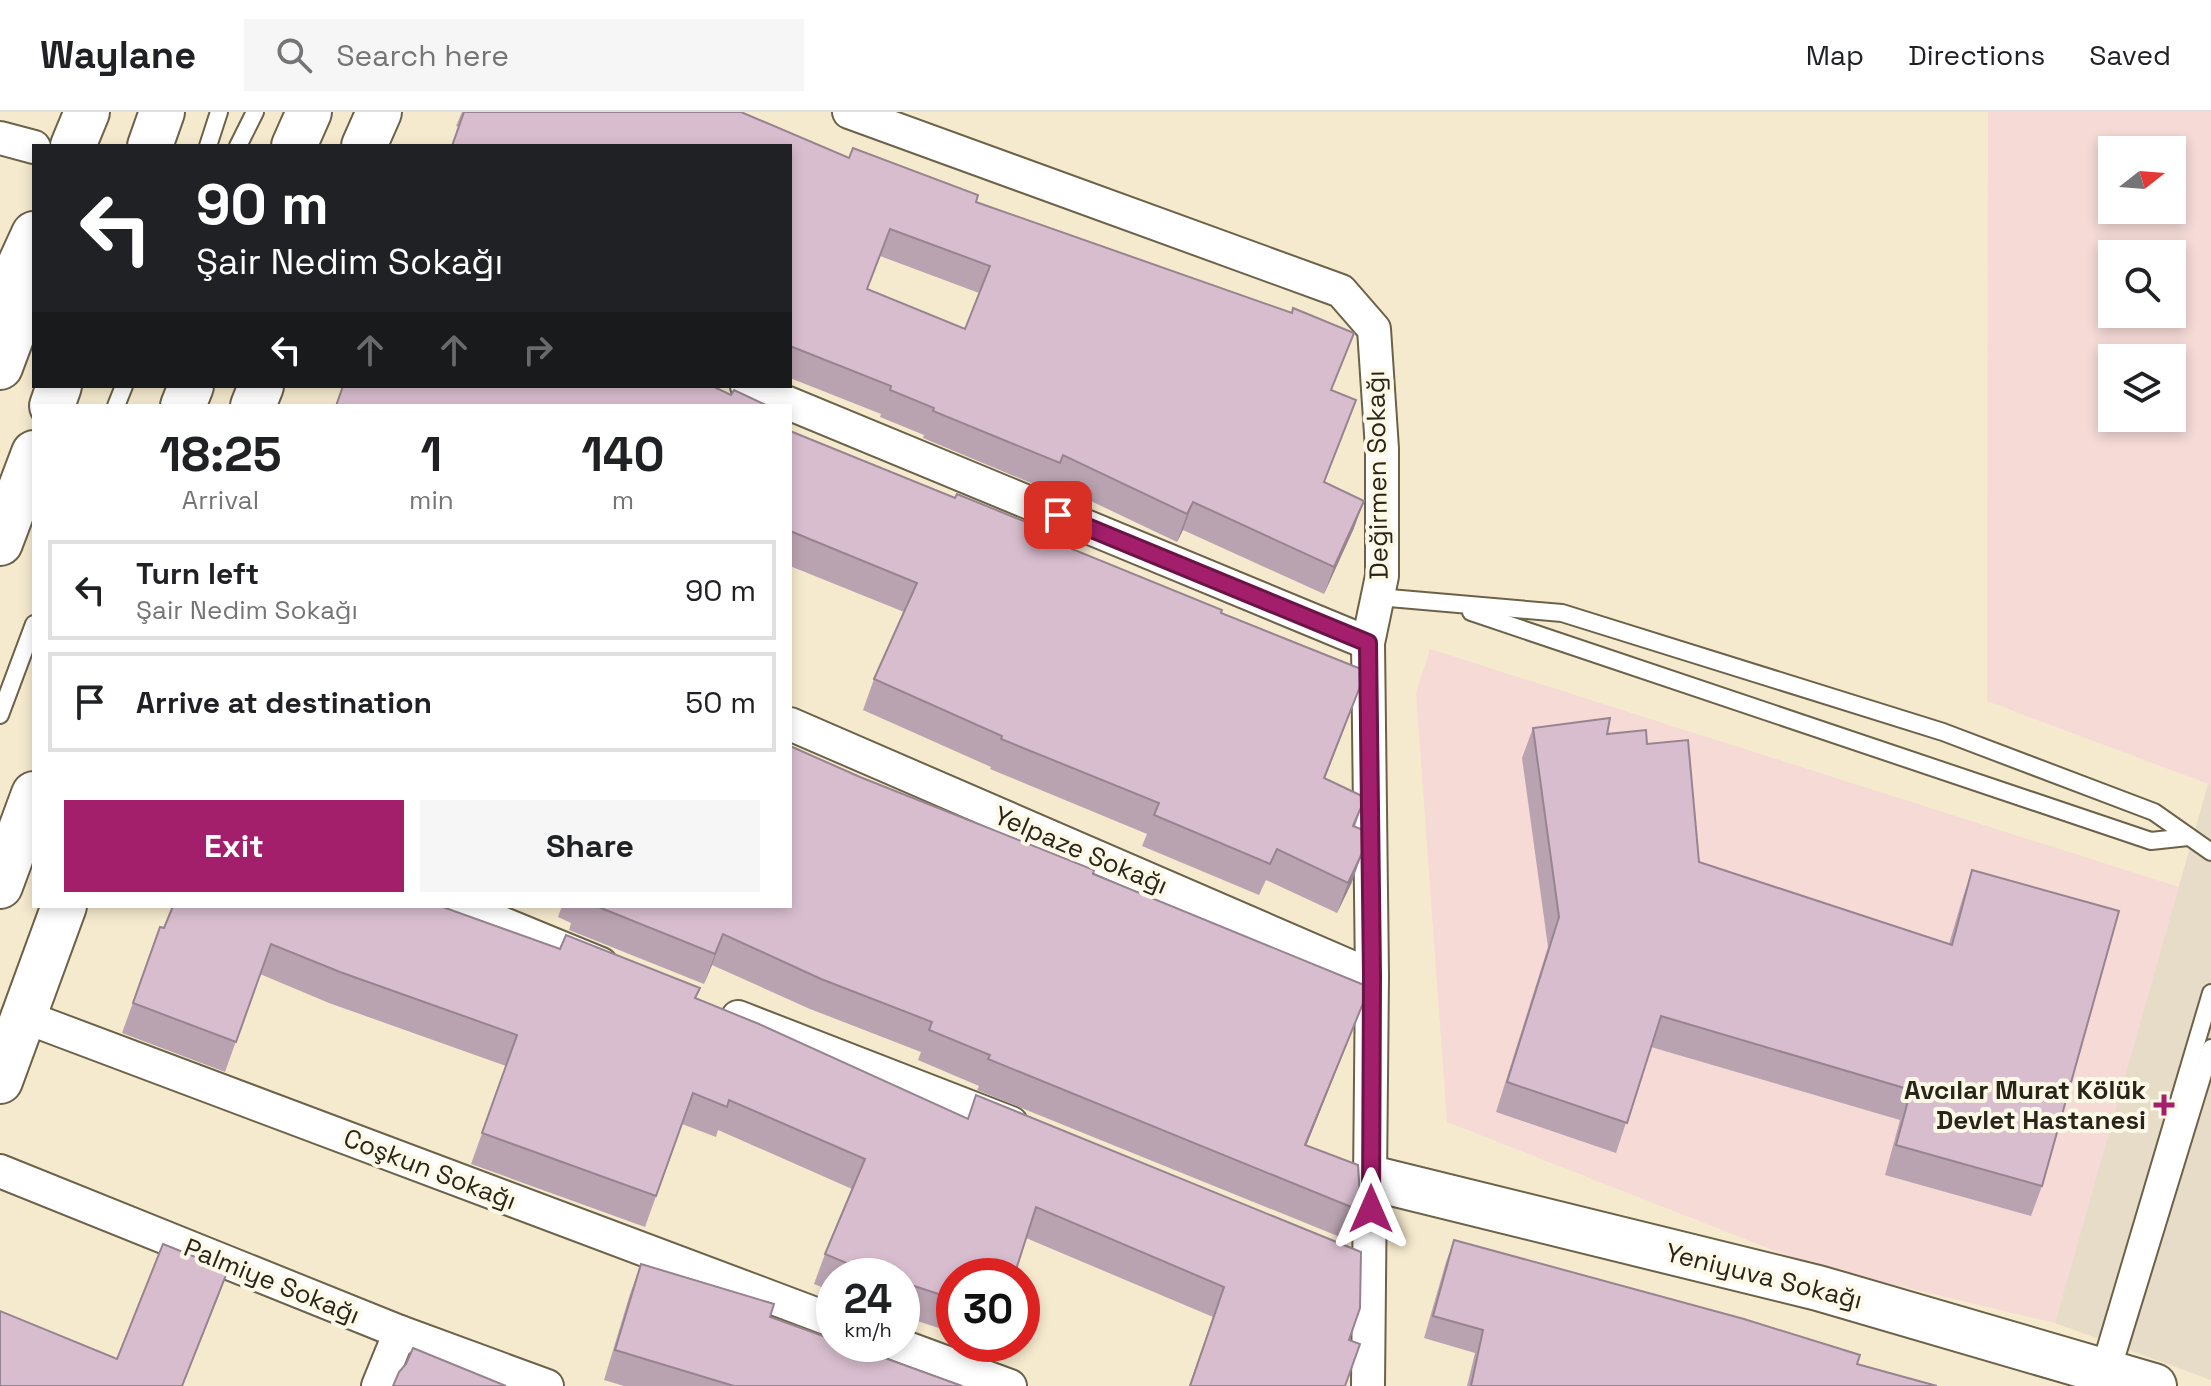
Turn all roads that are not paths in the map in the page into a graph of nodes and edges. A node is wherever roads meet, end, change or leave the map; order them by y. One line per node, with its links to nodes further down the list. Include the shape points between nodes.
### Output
1 (87, 112): 9 (main road)
2 (162, 112): 10 (main road)
3 (219, 112): 11 (lane)
4 (255, 112): 12 (lane)
5 (309, 112): 13 (main road)
6 (379, 112): 14 (main road)
7 (849, 112): 25 (street, Değirmen Sokağı, via 1341,291 1374,329 1382,449)
8 (0, 138): 15 (street)
9 (74, 144)
10 (151, 144)
11 (209, 144)
12 (239, 144)
13 (295, 144)
14 (365, 144)
15 (32, 146)
16 (32, 238): 18 (main road)
17 (32, 281): 19 (main road)
18 (0, 308)
19 (0, 367)
20 (752, 388): 21 (street)
21 (790, 404)
22 (792, 405): 28 (street)
23 (32, 458): 24 (main road)
24 (0, 543)
25 (1378, 597): 26 (lane); 28 (street, Değirmen Sokağı)
26 (1443, 603): 32 (lane, via 2151,841); 32 (lane, via 1562,613 1943,732 2154,812)
27 (32, 629): 29 (lane)
28 (1368, 643): 37 (street, Değirmen Sokağı)
29 (0, 715)
30 (792, 725): 37 (street, Yelpaze Sokağı)
31 (32, 799): 34 (main road)
32 (2188, 837): 33 (lane)
33 (2211, 852)
34 (0, 886)
35 (63, 908): 41 (main road)
36 (465, 908): 38 (street)
37 (1372, 976): 46 (street, Değirmen Sokağı)
38 (636, 978)
39 (2211, 993): 50 (lane)
40 (710, 1006): 44 (street)
41 (25, 1017): 43 (main road); 47 (street, Coşkun Sokağı)
42 (2211, 1048): 50 (lane)
43 (0, 1081)
44 (1034, 1133)
45 (0, 1171): 48 (street, Palmiye Sokağı)
46 (1371, 1178): 50 (main road, Yeniyuva Sokağı, via 1818,1288); 55 (street, Değirmen Sokağı, via 1356,1264)
47 (816, 1314)
48 (400, 1332): 52 (street); 53 (street, Palmiye Sokağı)
49 (920, 1357): 51 (street)
50 (2105, 1371): 56 (main road, Yeniyuva Sokağı)
51 (961, 1378): 54 (street)
52 (378, 1386)
53 (547, 1386)
54 (1010, 1386)
55 (1368, 1386)
56 (2154, 1386)

